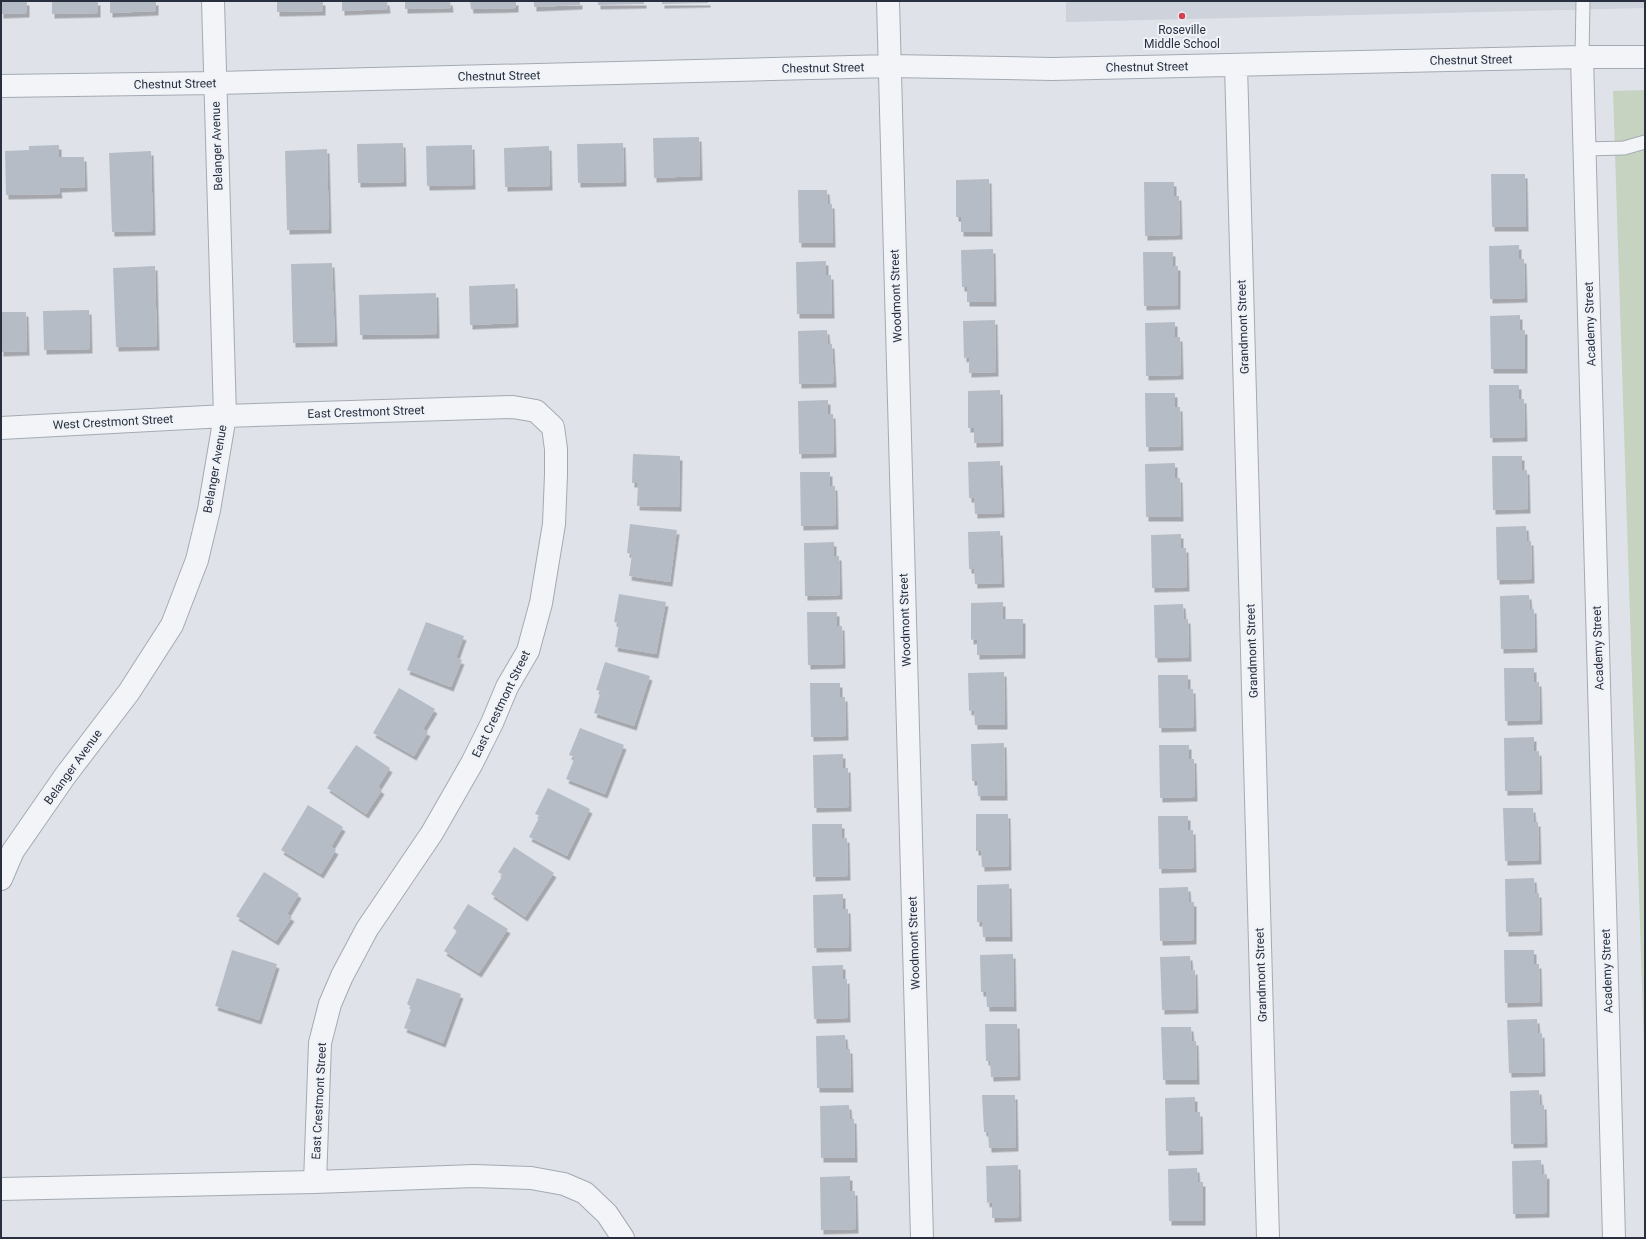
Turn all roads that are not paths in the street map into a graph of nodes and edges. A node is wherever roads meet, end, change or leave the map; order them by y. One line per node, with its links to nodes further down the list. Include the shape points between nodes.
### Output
1 (213, 1): 8 (street, Belanger Avenue)
2 (888, 1): 7 (street, Woodmont Street)
3 (1583, 1): 4 (lane)
4 (1582, 57): 5 (street, Chestnut Street); 6 (street, Chestnut Street); 11 (street, Academy Street)
5 (1645, 57)
6 (1236, 65): 7 (street, Chestnut Street, via 1052,69); 19 (street, Grandmont Street)
7 (890, 66): 8 (street, Chestnut Street); 18 (street, Woodmont Street)
8 (216, 83): 9 (street, Chestnut Street); 12 (street, Belanger Avenue)
9 (1, 86)
10 (1645, 142): 11 (lane, via 1624,148)
11 (1585, 149): 20 (street, Academy Street)
12 (225, 416): 13 (street, West Crestmont Street); 14 (street, Belanger Avenue, via 209,510 197,560 172,625 129,692 64,776 13,851); 15 (street, East Crestmont Street, via 513,407 536,411 553,427 556,448 554,524 541,603 528,651 507,687 472,763 432,833 367,929 330,1004 320,1043)
13 (1, 428)
14 (1, 879)
15 (315, 1182): 16 (street); 17 (street, via 474,1176 531,1178 564,1184 585,1193 607,1214)
16 (1, 1189)
17 (623, 1238)
18 (922, 1238)
19 (1268, 1238)
20 (1614, 1238)

